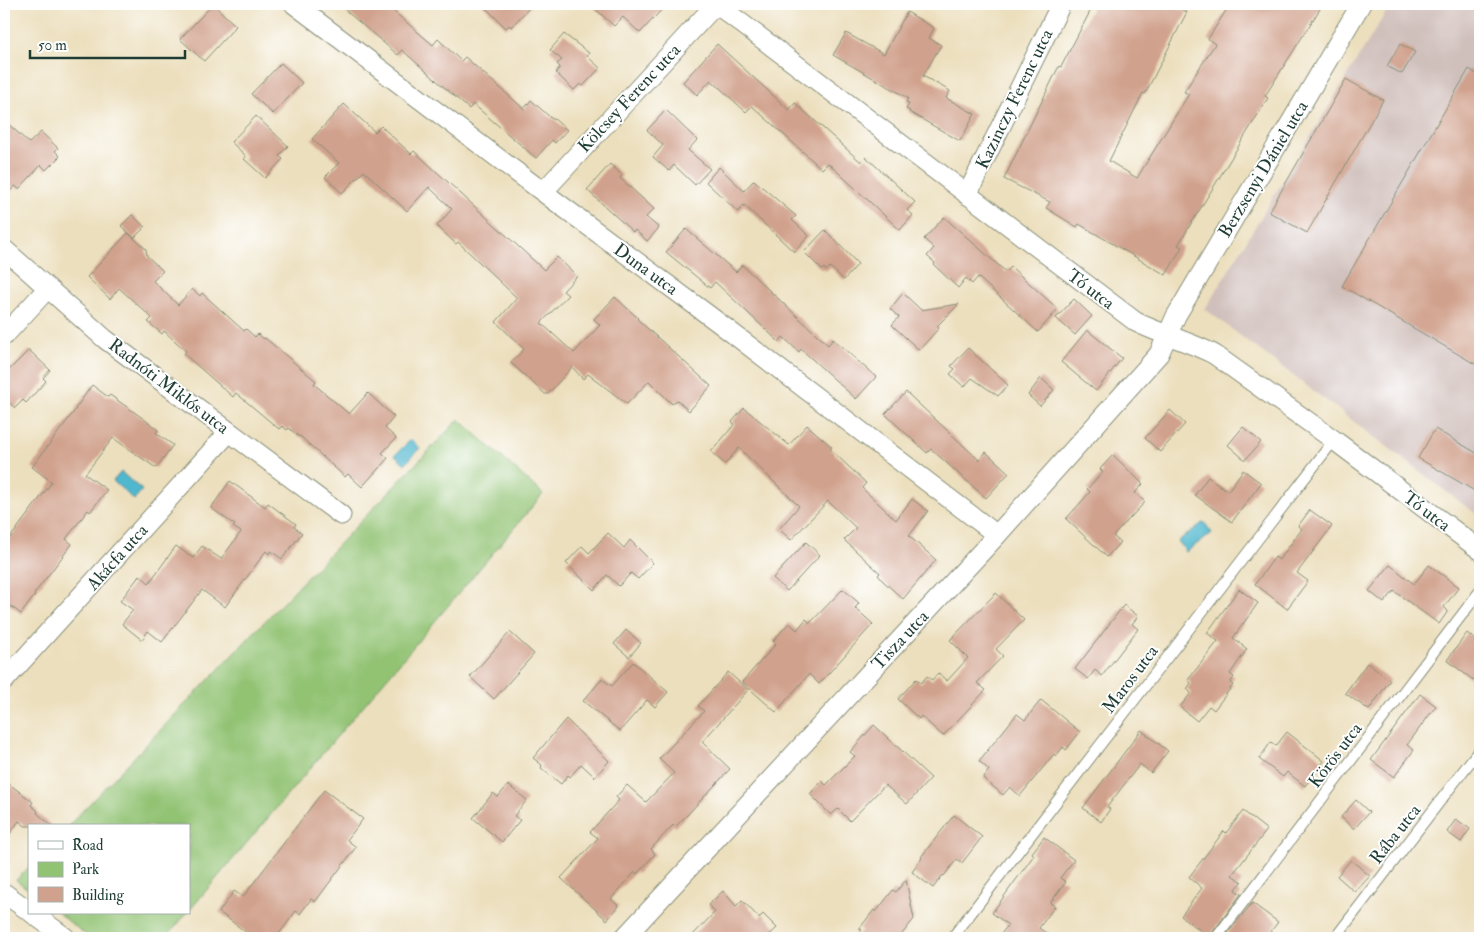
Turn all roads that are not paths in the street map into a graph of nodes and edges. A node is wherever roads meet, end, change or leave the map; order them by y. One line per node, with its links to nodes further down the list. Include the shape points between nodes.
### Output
1 (294, 4): 5 (street, Duna utca)
2 (1061, 4): 6 (street, Kazinczy Ferenc utca)
3 (1361, 4): 10 (street, Berzsenyi Dániel utca)
4 (722, 6): 5 (street, Kölcsey Ferenc utca); 6 (street, Tó utca)
5 (542, 192): 14 (street, Duna utca)
6 (967, 195): 10 (street, Tó utca, via 1136,322)
7 (4, 248): 8 (street, Radnóti Miklós utca)
8 (48, 288): 9 (street); 11 (street, Radnóti Miklós utca, via 105,339)
9 (4, 336)
10 (1167, 336): 12 (street, Tó utca, via 1214,355); 14 (street, Tisza utca, via 1159,354)
11 (230, 432): 13 (street, Radnóti Miklós utca); 17 (street, Akácfa utca)
12 (1334, 440): 15 (street, Tó utca); 24 (lane, Maros utca)
13 (342, 514)
14 (997, 535): 23 (street, Tisza utca)
15 (1480, 550)
16 (1480, 591): 25 (lane, Körös utca)
17 (4, 681)
18 (1480, 750): 26 (lane, Rába utca)
19 (4, 892): 20 (street)
20 (28, 910)
21 (33, 914): 22 (street)
22 (66, 938)
23 (624, 938)
24 (952, 938)
25 (1216, 938)
26 (1335, 938)

